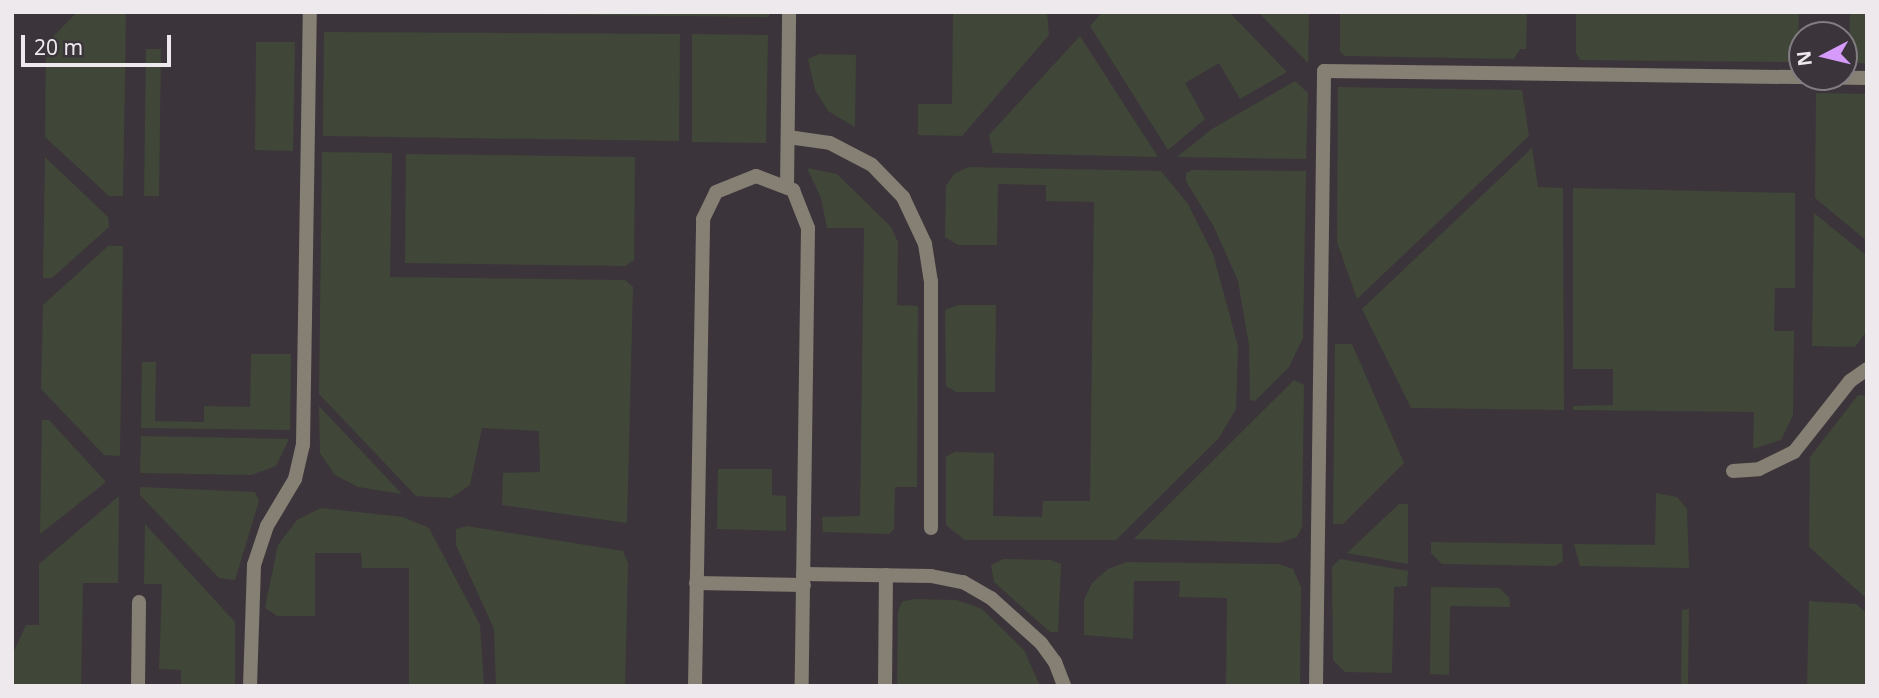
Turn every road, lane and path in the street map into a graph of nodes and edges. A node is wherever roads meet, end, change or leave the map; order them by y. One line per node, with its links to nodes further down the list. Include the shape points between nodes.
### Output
1 (310, 12): 14 (street, via 303,445 295,479 267,526 254,565)
2 (789, 12): 4 (street)
3 (1867, 78): 19 (street, via 1324,71)
4 (788, 137): 5 (street); 8 (street, via 830,144 872,165 903,197 925,244 931,289)
5 (787, 186): 10 (street, via 802,204 808,228); 11 (street, via 762,177 736,180 716,192 703,219)
6 (1867, 369): 7 (street, via 1850,381 1794,452 1759,469)
7 (1732, 471)
8 (931, 528)
9 (886, 575): 10 (street); 17 (street); 18 (street, via 941,577 982,592 1045,648)
10 (804, 579): 11 (street); 16 (street)
11 (696, 583): 15 (street)
12 (139, 602): 13 (street)
13 (138, 686)
14 (250, 686)
15 (695, 686)
16 (802, 686)
17 (885, 686)
18 (1064, 686)
19 (1316, 686)

